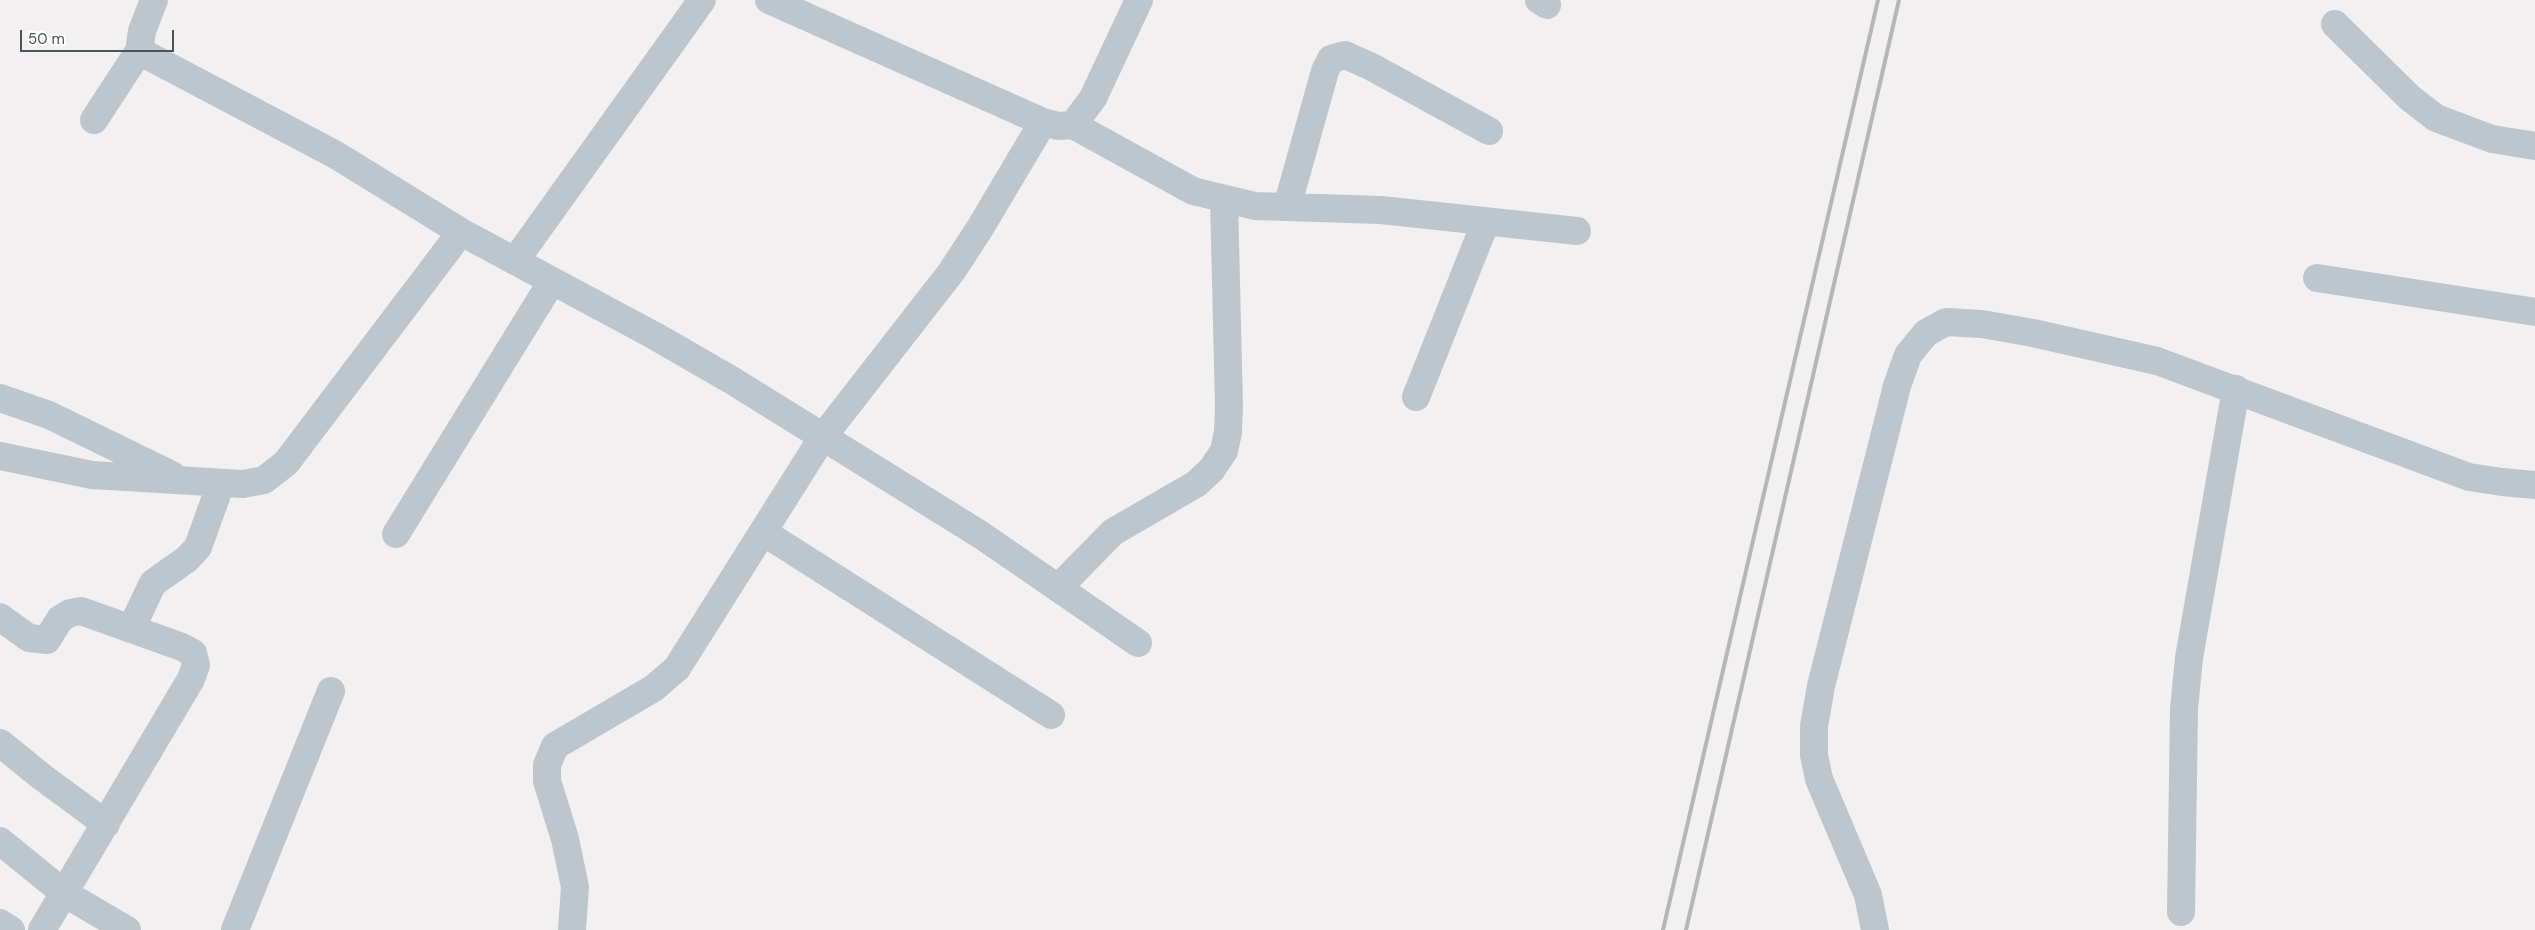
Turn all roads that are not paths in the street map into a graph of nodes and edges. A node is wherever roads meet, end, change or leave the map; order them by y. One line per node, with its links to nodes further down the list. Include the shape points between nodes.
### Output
1 (154, 0): 6 (street, via 142,31)
2 (702, 0): 17 (street)
3 (769, 0): 8 (street)
4 (1139, 0): 9 (street, via 1093,98)
5 (2335, 24): 11 (street, via 2410,98 2436,118 2492,139)
6 (139, 51): 7 (street); 16 (street, via 336,155)
7 (94, 120)
8 (1043, 122): 9 (street); 24 (street, via 952,271)
9 (1073, 125): 12 (street, via 1193,191)
10 (1489, 131): 13 (street, via 1370,66 1345,55 1331,59)
11 (2535, 146)
12 (1224, 199): 13 (street, via 1255,206); 31 (street, via 1229,406 1224,451 1196,484 1113,532)
13 (1287, 208): 14 (street, via 1381,210)
14 (1486, 221): 15 (street); 22 (street)
15 (1577, 231)
16 (461, 232): 17 (street); 27 (street, via 286,463 264,480 243,484)
17 (515, 261): 19 (street)
18 (2317, 278): 20 (street)
19 (552, 281): 24 (street, via 733,381); 30 (street)
20 (2535, 312)
21 (2236, 389): 28 (street, via 2469,477); 41 (street, via 2189,658 2184,709); 48 (street, via 2157,361 1982,324 1946,322 1926,333 1908,355 1821,686 1814,726 1814,755 1819,779 1868,895)
22 (1416, 397)
23 (0, 398): 26 (street, via 49,415)
24 (822, 438): 29 (street); 31 (street, via 980,535)
25 (0, 456): 26 (street, via 92,475)
26 (183, 481): 27 (street)
27 (221, 483): 33 (street, via 198,547 153,583)
28 (2535, 485)
29 (763, 532): 36 (street); 47 (street, via 677,668 654,688 555,746 547,765 547,780 575,887)
30 (396, 534)
31 (1058, 588): 34 (street)
32 (0, 617): 33 (street, via 29,638 37,640 48,640 60,619 76,612 92,614)
33 (131, 628): 38 (street, via 193,654 196,665 191,679)
34 (1138, 643)
35 (331, 691): 46 (street)
36 (1051, 715)
37 (0, 743): 38 (street)
38 (106, 824): 40 (street)
39 (0, 841): 40 (street)
40 (64, 893): 44 (street); 45 (street)
41 (2181, 912)
42 (0, 923): 43 (street)
43 (11, 930)
44 (42, 930)
45 (126, 930)
46 (235, 930)
47 (572, 930)
48 (1875, 930)

